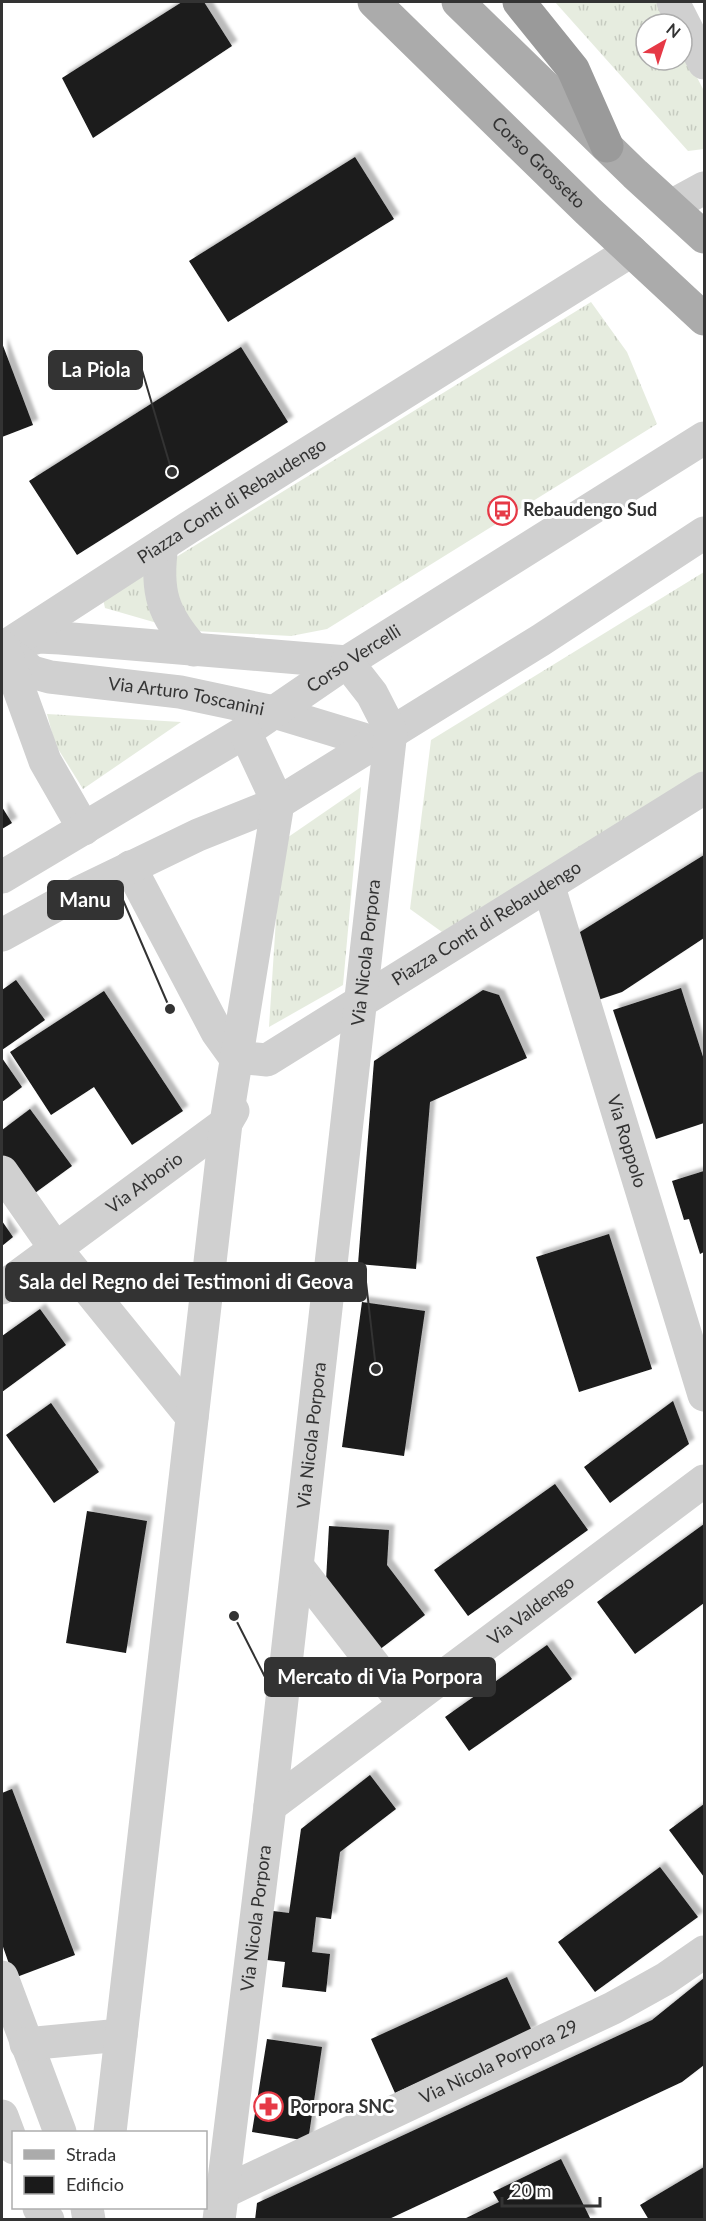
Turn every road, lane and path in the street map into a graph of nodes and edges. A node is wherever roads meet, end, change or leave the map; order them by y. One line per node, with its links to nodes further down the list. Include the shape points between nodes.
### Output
1 (374, 2): 10 (main road, Corso Grosseto)
2 (458, 2): 6 (main road)
3 (519, 2): 6 (highway, via 573,69)
4 (673, 2): 5 (street)
5 (705, 63)
6 (607, 146): 8 (main road)
7 (705, 188): 8 (street)
8 (671, 206): 9 (main road)
9 (705, 237)
10 (631, 251): 11 (main road, Corso Grosseto); 14 (street, Piazza Conti di Rebaudengo)
11 (705, 319)
12 (705, 438): 17 (street, Corso Vercelli)
13 (705, 533): 20 (street)
14 (162, 545): 15 (street, Piazza Conti di Rebaudengo); 16 (street, via 158,583 163,603 178,632)
15 (2, 646): 16 (street, via 39,637); 18 (street, Via Arturo Toscanini, via 32,672 50,677 180,692); 23 (street, via 45,761)
16 (194, 650): 17 (street)
17 (347, 662): 18 (street, Corso Vercelli); 20 (street, via 372,694)
18 (274, 712): 19 (street, Corso Vercelli); 20 (street, Via Arturo Toscanini)
19 (245, 732): 22 (street); 23 (street, Corso Vercelli)
20 (382, 736): 22 (street); 28 (street, Via Nicola Porpora)
21 (705, 788): 26 (street, Piazza Conti di Rebaudengo)
22 (278, 803): 24 (street); 29 (street)
23 (84, 830): 25 (street, Corso Vercelli)
24 (130, 867): 27 (street); 29 (street, via 217,1032)
25 (2, 877)
26 (549, 887): 28 (street, Piazza Conti di Rebaudengo); 35 (street, Via Roppolo)
27 (2, 935)
28 (363, 999): 30 (street, Piazza Conti di Rebaudengo); 38 (street, Via Nicola Porpora)
29 (235, 1057): 30 (street); 31 (street)
30 (267, 1060): 31 (street, Via Arborio)
31 (226, 1123): 33 (street, Via Arborio); 36 (street)
32 (2, 1172): 33 (street)
33 (55, 1248): 34 (street, Via Arborio); 36 (street)
34 (2, 1288)
35 (705, 1395)
36 (192, 1417): 43 (street)
37 (705, 1481): 39 (street, Via Valdengo)
38 (298, 1567): 39 (street); 40 (street, Via Nicola Porpora)
39 (405, 1705): 40 (street, Via Valdengo)
40 (270, 1806): 49 (street, Via Nicola Porpora)
41 (705, 1952): 49 (street, Via Nicola Porpora 29, via 620,2005)
42 (2, 1977): 44 (street)
43 (121, 2035): 44 (street); 47 (street)
44 (26, 2044): 46 (street)
45 (2, 2116): 48 (street)
46 (59, 2131)
47 (110, 2131)
48 (12, 2143)
49 (222, 2206)

